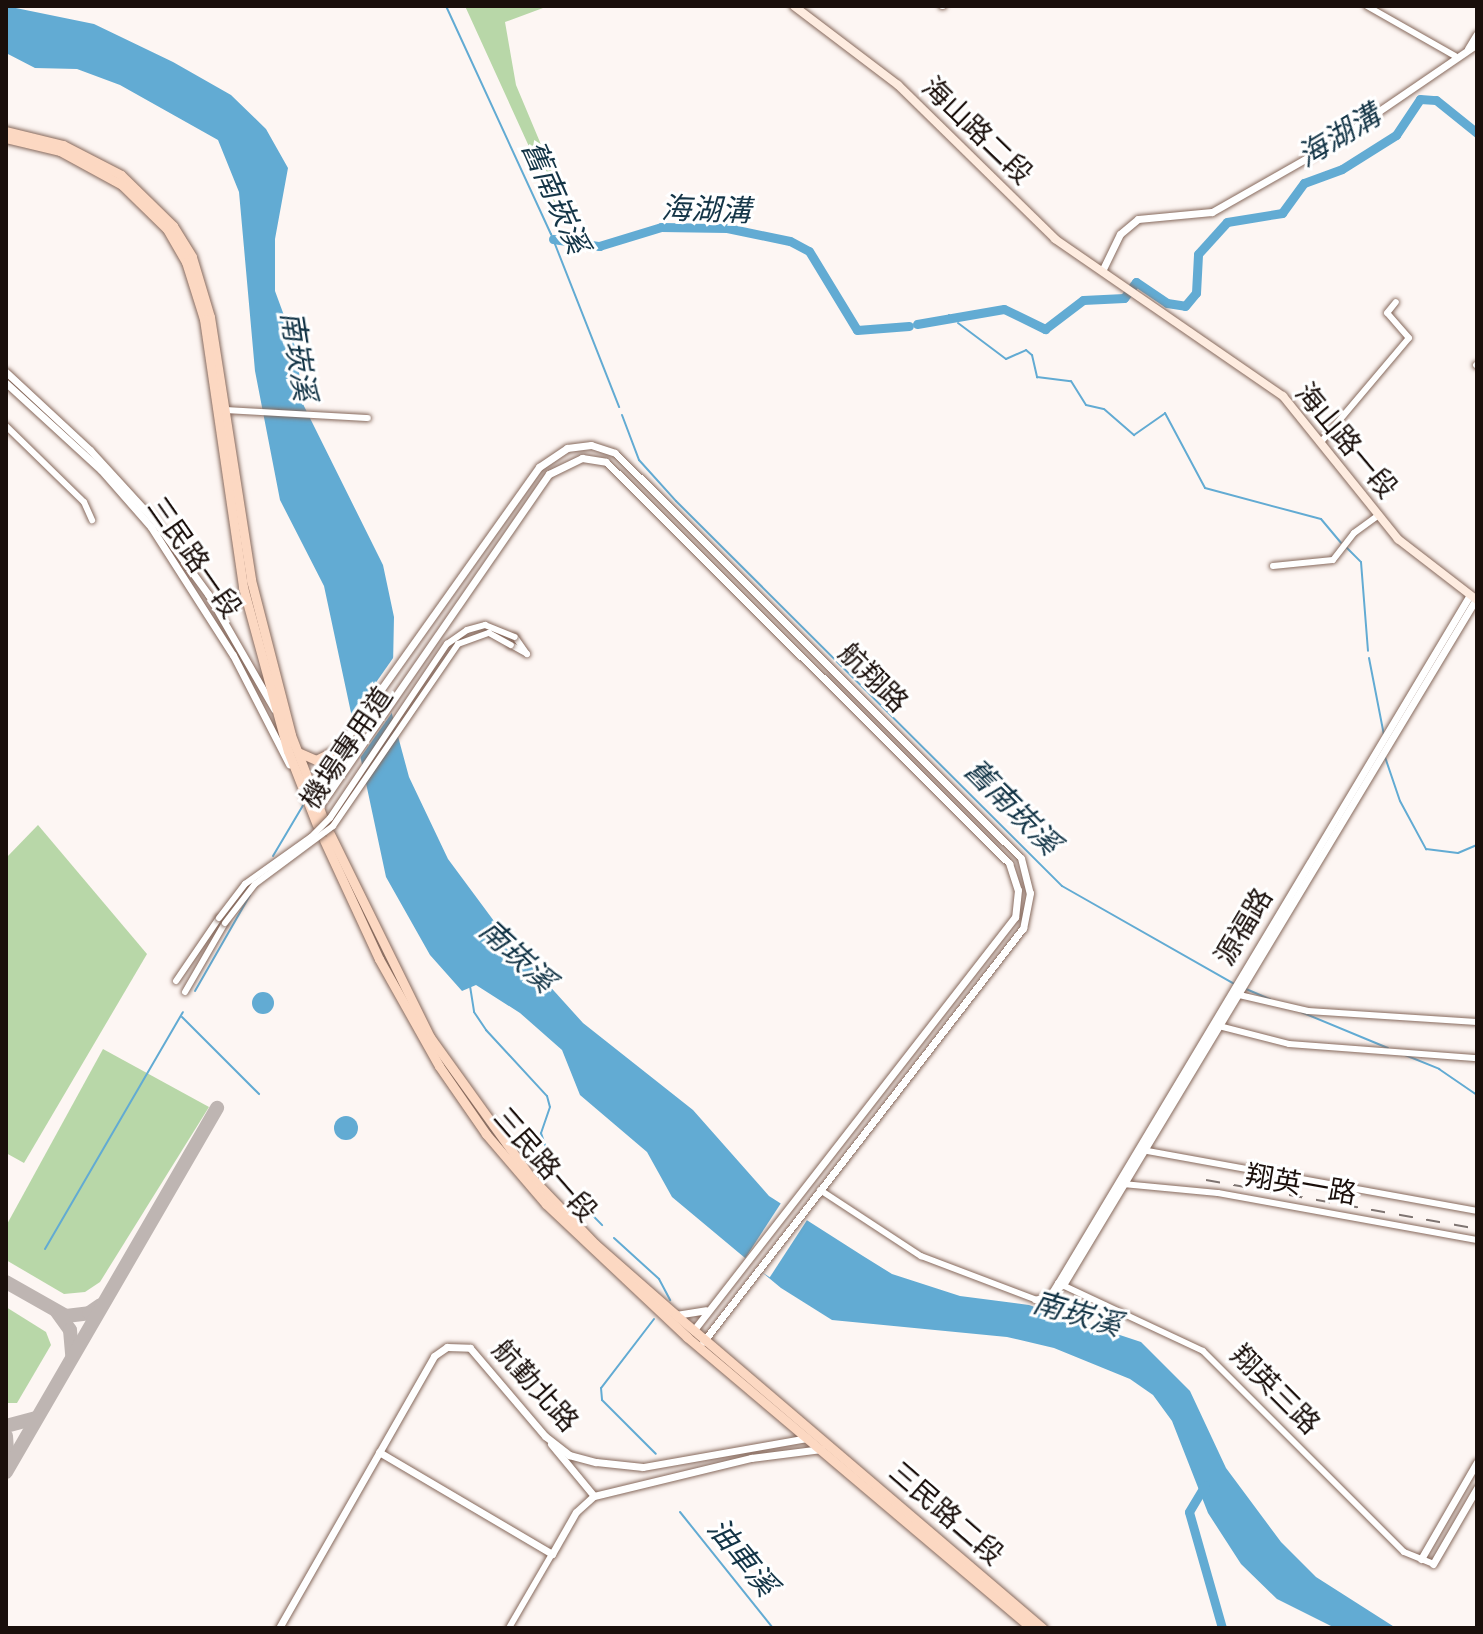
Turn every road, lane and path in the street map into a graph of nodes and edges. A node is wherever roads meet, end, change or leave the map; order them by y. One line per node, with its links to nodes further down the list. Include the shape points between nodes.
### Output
1 (794, 6): 9 (main road, 海山路二段, via 898,85 1055,239)
2 (1367, 6): 6 (street)
3 (1477, 34): 5 (street)
4 (1477, 44): 5 (street)
5 (1468, 49): 6 (street)
6 (1455, 56): 9 (street, via 1328,146 1212,212 1138,219 1120,234)
7 (6, 131): 14 (main road, via 63,145 102,163 142,192 173,226 205,294)
8 (6, 138): 23 (main road, via 60,151 122,185 167,229 186,262 204,319 243,587)
9 (1102, 271): 10 (main road, 海山路二段)
10 (1130, 290): 17 (main road, 海山路一段, via 1283,396)
11 (1396, 302): 17 (street, via 1387,313 1409,338)
12 (6, 372): 23 (street, 三民路一段, via 90,450 154,520 208,594)
13 (6, 383): 26 (street, 三民路一段, via 101,470 151,527 233,655)
14 (221, 410): 15 (street); 25 (main road, via 251,580)
15 (368, 418)
16 (6, 426): 19 (street, via 84,502)
17 (1321, 442): 18 (main road, 海山路一段)
18 (1379, 515): 20 (street, via 1354,533 1333,560); 21 (main road, 海山路一段, via 1409,551)
19 (92, 520)
20 (1273, 566)
21 (1474, 598): 30 (street, 源福路)
22 (513, 641): 27 (street, 機場專用道, bridge, via 489,633 458,644 333,826 255,884)
23 (278, 718): 26 (main road)
24 (342, 744): 25 (main road, via 316,760); 26 (street, 航翔路); 36 (street, 航翔路, via 547,459 577,445 602,448 629,467 1021,858 1030,893 1023,928)
25 (295, 750): 26 (main road)
26 (312, 805): 40 (street, 航翔路, via 350,759 549,474 570,460 606,462 1009,863 1018,890 1015,917)
27 (222, 920): 28 (street); 29 (street)
28 (176, 981)
29 (185, 992)
30 (1234, 994): 31 (street, via 1308,1011); 32 (street, 源福路)
31 (1477, 1022)
32 (1215, 1025): 33 (street, via 1301,1045); 34 (street, 源福路)
33 (1477, 1058)
34 (1140, 1149): 35 (street, 源福路); 37 (street, 翔英一路)
35 (1119, 1183): 38 (street, 翔英一路, via 1218,1193); 39 (street, 源福路)
36 (818, 1192): 39 (street, via 921,1256 1035,1300 1049,1300); 43 (street, 航翔路)
37 (1477, 1211)
38 (1477, 1240)
39 (1060, 1284): 54 (street, 翔英三路, via 1203,1351 1383,1533)
40 (714, 1303): 41 (street, via 696,1315); 42 (street, 航翔路)
41 (676, 1315): 42 (main road, 三民路一段); 42 (main road, 三民路一段, via 562,1211 468,1097 393,970 327,837 408,1014 486,1134 590,1250)
42 (690, 1334): 43 (main road, 三民路一段)
43 (702, 1343): 45 (main road, 三民路一段); 46 (main road, 三民路一段)
44 (545, 1436): 46 (street, 航勤北路, via 569,1455 619,1467); 49 (street, 航勤北路, via 477,1354 455,1345 434,1356); 52 (street)
45 (820, 1436): 46 (street, 航勤北路); 47 (main road, 三民路二段)
46 (808, 1438): 48 (main road, 三民路一段)
47 (834, 1447): 48 (street); 59 (main road, 三民路二段)
48 (822, 1449): 52 (street, via 751,1458); 58 (main road, 三民路二段)
49 (379, 1452): 53 (street); 56 (street, 航勤北路)
50 (1477, 1462): 54 (street)
51 (1477, 1488): 55 (street)
52 (594, 1496): 53 (street, via 576,1512)
53 (552, 1554): 57 (street)
54 (1421, 1559): 55 (street, 翔英三路)
55 (1433, 1564)
56 (279, 1628)
57 (509, 1628)
58 (1031, 1628)
59 (1043, 1628)

